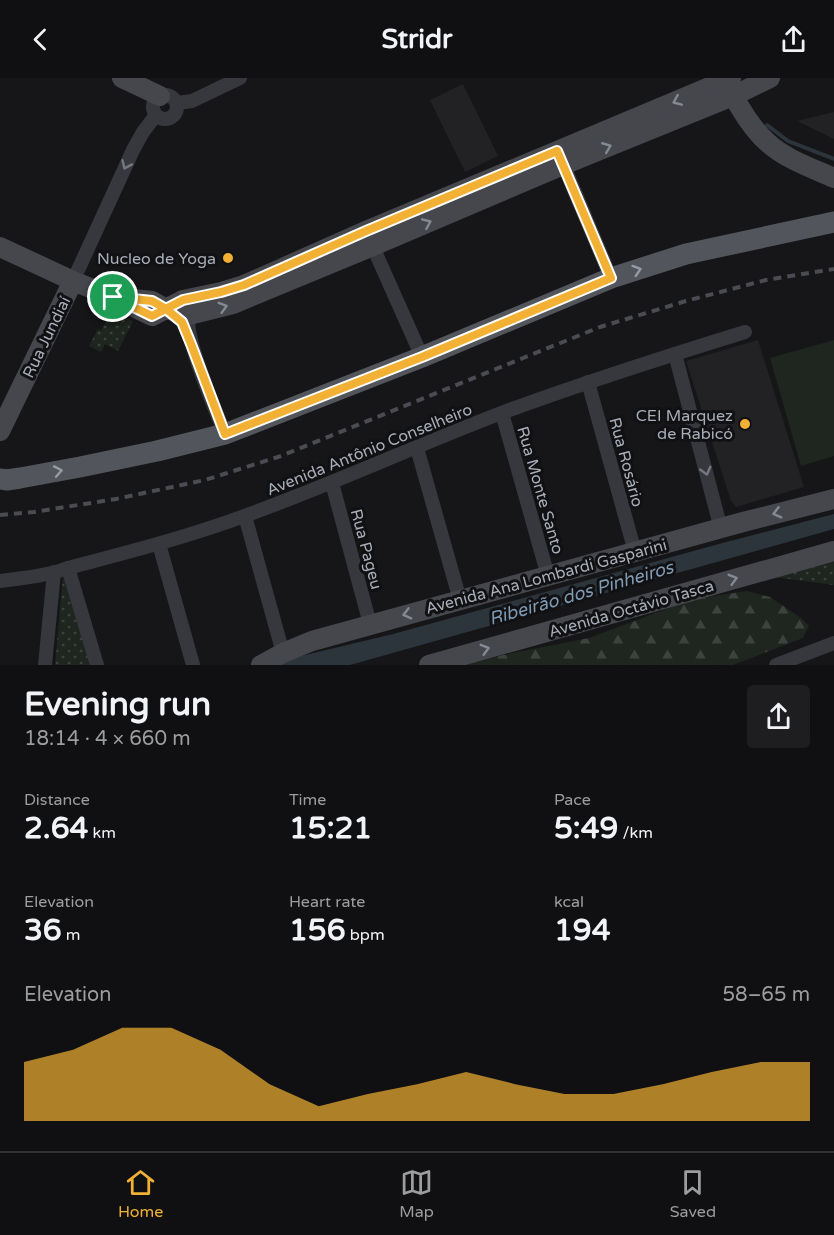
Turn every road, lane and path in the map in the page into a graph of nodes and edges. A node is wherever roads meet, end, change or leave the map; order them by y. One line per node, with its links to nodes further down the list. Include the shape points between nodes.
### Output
1 (122, 78): 5 (street)
2 (240, 78): 5 (street, via 192,101)
3 (770, 78): 4 (street)
4 (728, 83): 6 (street); 7 (street, via 754,128 768,143)
5 (164, 104): 12 (street, Rua Jundiaí, one-way to 12, via 133,150)
6 (560, 158): 9 (street); 11 (street)
7 (834, 178)
8 (834, 222): 11 (main road, one-way to 8, via 686,254)
9 (370, 239): 13 (street); 14 (street, one-way to 9, via 233,304); 18 (street)
10 (0, 247): 12 (street)
11 (611, 278): 18 (main road)
12 (73, 281): 13 (street, via 150,316); 21 (street, Rua Jundiaí)
13 (166, 309): 14 (street); 16 (street, via 182,322)
14 (189, 315): 16 (street)
15 (745, 332): 17 (street, Avenida Antônio Conselheiro)
16 (191, 344): 22 (street)
17 (675, 354): 19 (street, Avenida Antônio Conselheiro); 28 (street, one-way to 28)
18 (422, 357): 22 (main road)
19 (588, 382): 20 (street, Avenida Antônio Conselheiro); 31 (street, Rua Rosário)
20 (501, 413): 23 (street, Avenida Antônio Conselheiro); 34 (street, Rua Monte Santo)
21 (0, 431)
22 (225, 434): 24 (main road, one-way to 22, via 102,462)
23 (417, 448): 25 (street, Avenida Antônio Conselheiro); 36 (street)
24 (0, 479)
25 (332, 483): 27 (street, Avenida Antônio Conselheiro); 37 (street, Rua Pageu)
26 (834, 499): 28 (street, Avenida Ana Lombardi Gasparini, one-way to 28)
27 (245, 516): 29 (street, Avenida Antônio Conselheiro); 39 (street)
28 (721, 529): 31 (street, Avenida Ana Lombardi Gasparini)
29 (159, 544): 32 (street, Avenida Antônio Conselheiro); 42 (street)
30 (834, 551): 44 (street, Avenida Octávio Tasca, one-way to 30)
31 (635, 552): 34 (street, Avenida Ana Lombardi Gasparini)
32 (68, 568): 33 (street, Avenida Antônio Conselheiro); 41 (street)
33 (54, 573): 35 (street, Avenida Antônio Conselheiro); 40 (street)
34 (548, 576): 36 (street, Avenida Ana Lombardi Gasparini)
35 (0, 581)
36 (460, 600): 37 (street, Avenida Ana Lombardi Gasparini, one-way to 37)
37 (370, 624): 39 (street, Avenida Ana Lombardi Gasparini)
38 (834, 643): 45 (street)
39 (283, 653): 43 (street, Avenida Ana Lombardi Gasparini)
40 (45, 665)
41 (97, 665)
42 (193, 665)
43 (261, 665)
44 (429, 665)
45 (776, 665)

